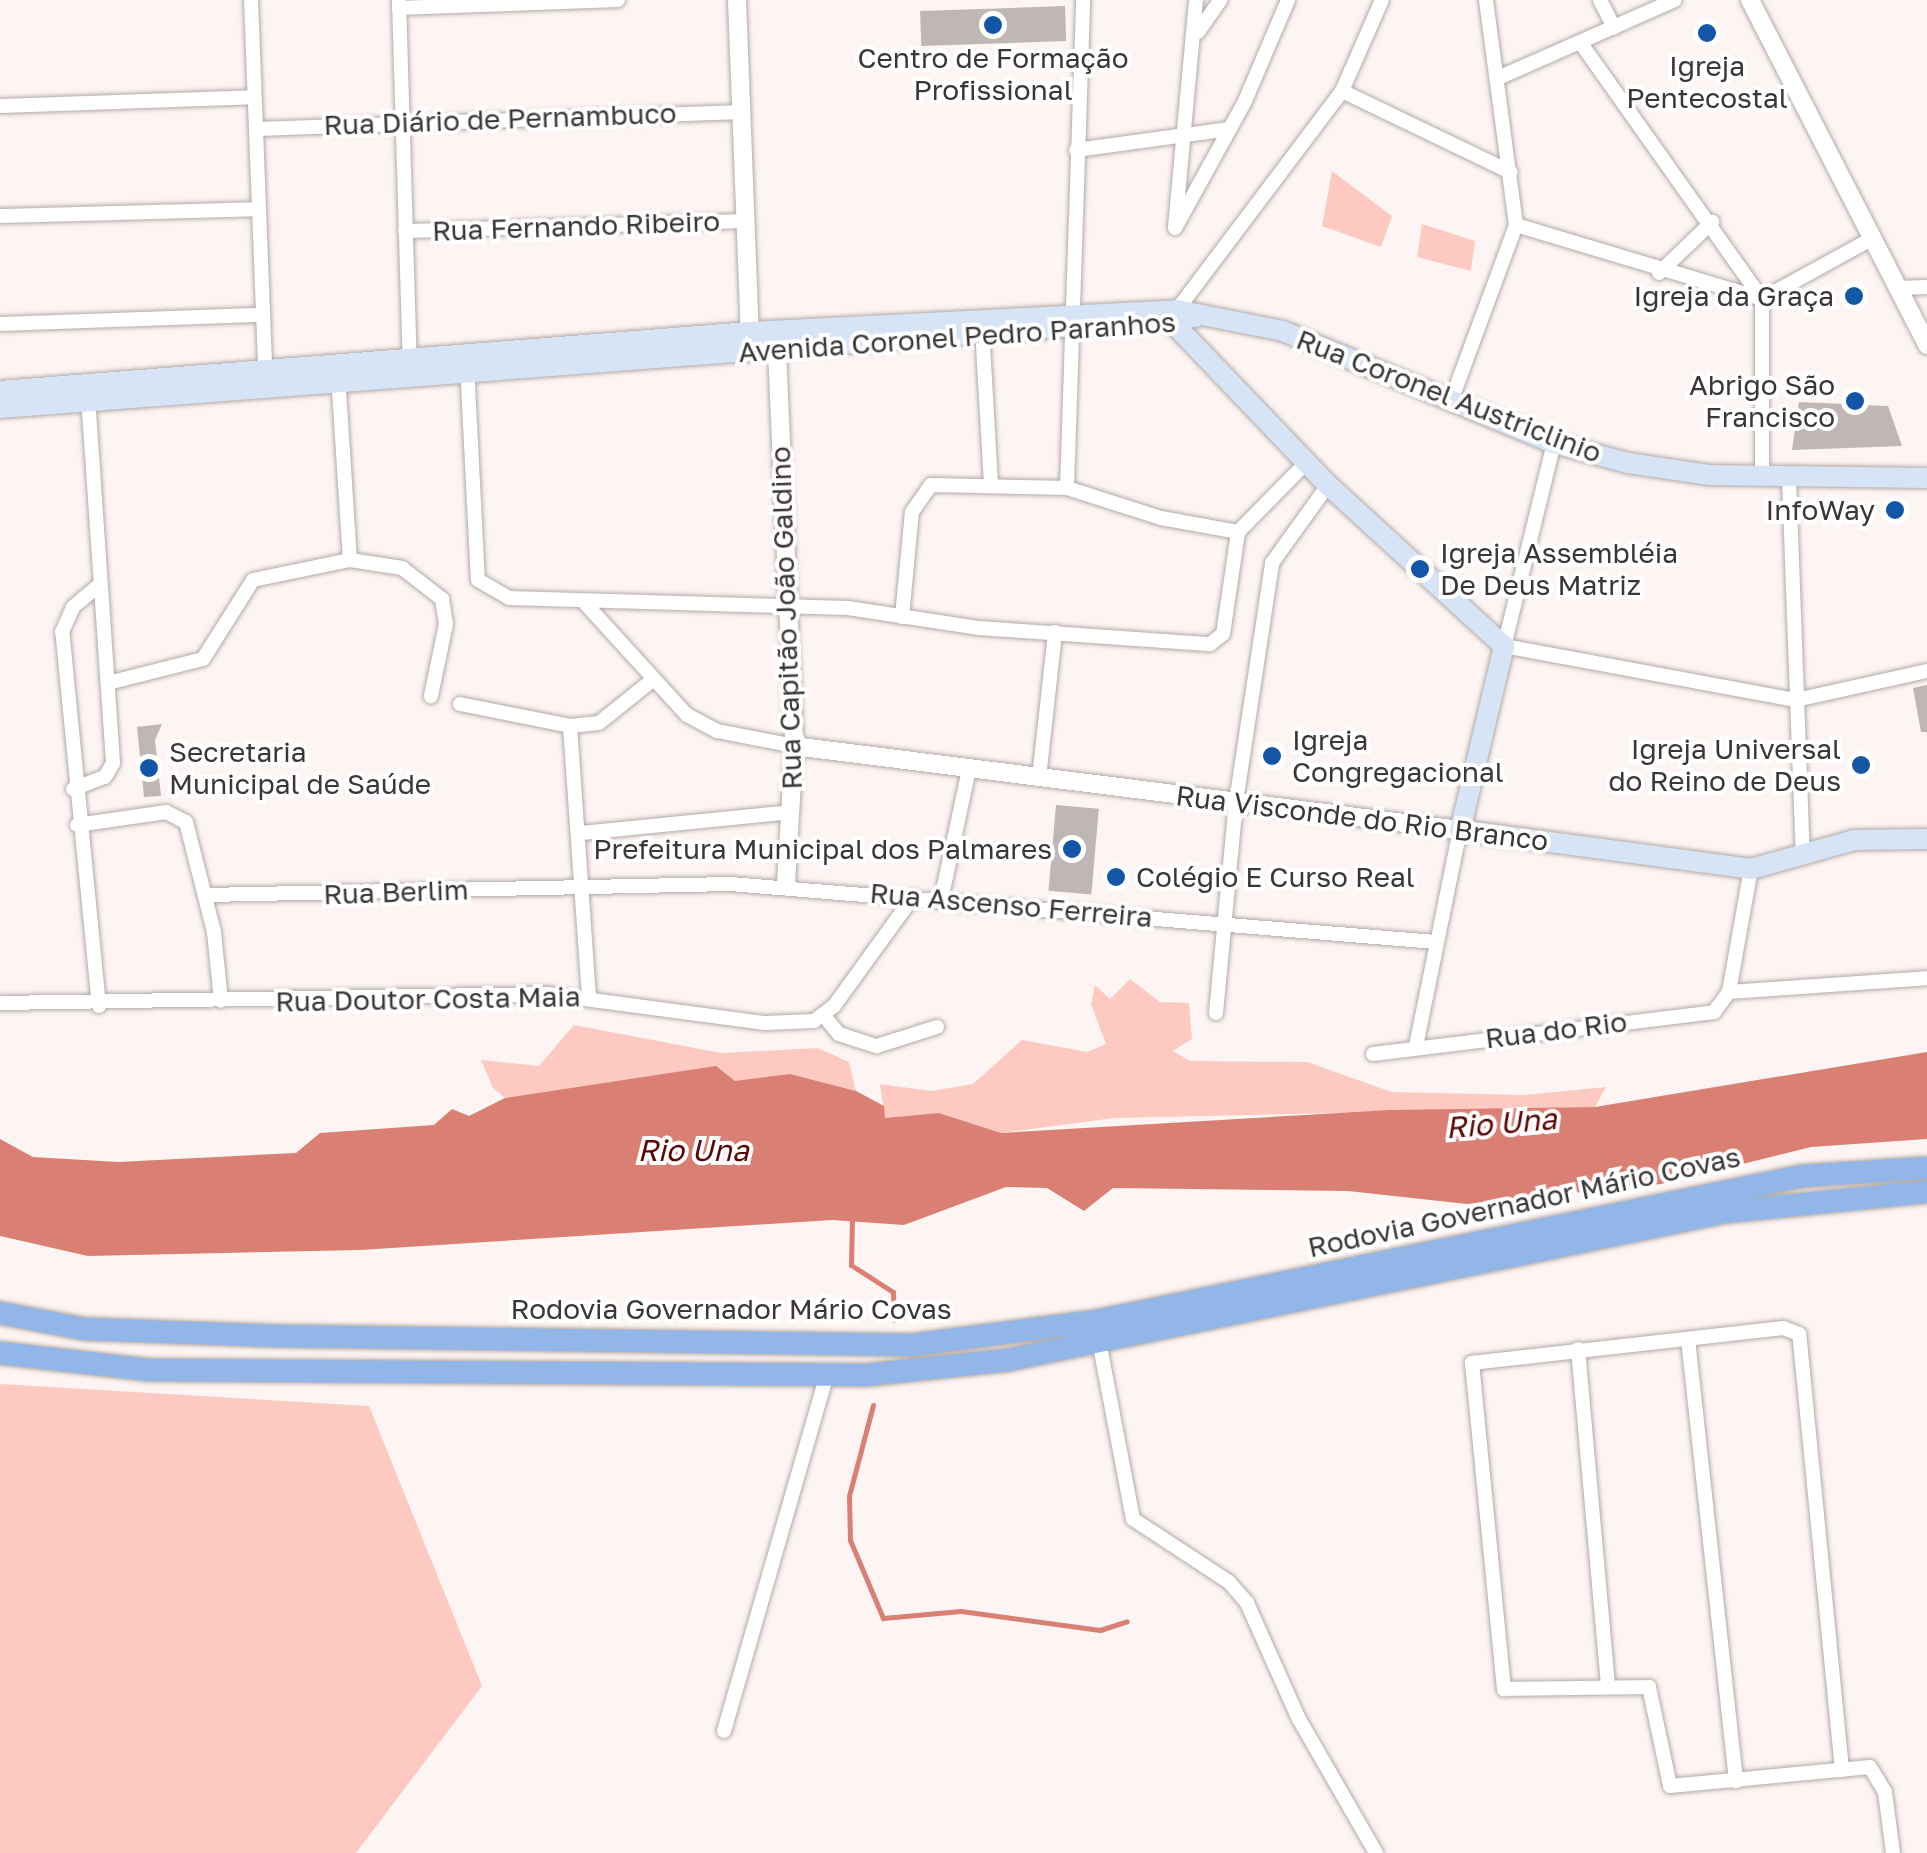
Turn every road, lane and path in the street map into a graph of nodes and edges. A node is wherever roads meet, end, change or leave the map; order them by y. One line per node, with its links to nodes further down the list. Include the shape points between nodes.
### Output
1 (251, 0): 19 (street)
2 (618, 0): 13 (street)
3 (737, 0): 21 (street)
4 (1083, 0): 26 (street)
5 (1196, 0): 15 (street)
6 (1220, 0): 15 (street)
7 (1288, 0): 24 (street)
8 (1382, 0): 18 (street)
9 (1486, 0): 17 (street)
10 (1600, 0): 14 (street)
11 (1675, 0): 14 (street)
12 (1750, 0): 34 (street)
13 (399, 4): 22 (street)
14 (1614, 28): 16 (street)
15 (1198, 32): 25 (street)
16 (1580, 42): 17 (street); 31 (street)
17 (1498, 78): 27 (street)
18 (1342, 91): 27 (street); 40 (street)
19 (254, 98): 20 (street); 23 (street)
20 (0, 106)
21 (742, 112): 22 (street, Rua Diário de Pernambuco); 30 (street)
22 (400, 122): 23 (street, Rua Diário de Pernambuco); 33 (street)
23 (257, 128): 28 (street)
24 (1230, 129): 25 (street); 25 (street, via 1175,228)
25 (1182, 136): 26 (street)
26 (1076, 150): 41 (street)
27 (1510, 172): 32 (street)
28 (260, 209): 29 (street); 39 (street)
29 (0, 216)
30 (746, 221): 33 (street, Rua Fernando Ribeiro); 45 (street)
31 (1712, 222): 35 (street); 38 (street)
32 (1516, 225): 35 (street); 54 (street)
33 (404, 231): 49 (street)
34 (1874, 238): 37 (street); 38 (street)
35 (1659, 273): 38 (street)
36 (1927, 287): 37 (street)
37 (1898, 288): 46 (street)
38 (1762, 299): 58 (street)
39 (263, 315): 42 (street); 51 (street)
40 (1183, 318): 41 (main road, Avenida Coronel Pedro Paranhos); 54 (main road, Rua Coronel Austriclinio, via 1282,331); 57 (main road)
41 (1072, 321): 43 (main road, Avenida Coronel Pedro Paranhos); 63 (street)
42 (0, 324)
43 (982, 327): 44 (main road, Avenida Coronel Pedro Paranhos); 61 (street)
44 (860, 335): 45 (main road, Avenida Coronel Pedro Paranhos); 47 (main road, Avenida Coronel Pedro Paranhos)
45 (750, 342): 47 (main road, Avenida Coronel Pedro Paranhos); 48 (main road, Avenida Coronel Pedro Paranhos)
46 (1927, 345)
47 (777, 350): 68 (street, Rua Capitão João Galdino)
48 (467, 363): 49 (main road, Avenida Coronel Pedro Paranhos); 67 (street, via 482,588 509,598)
49 (410, 367): 50 (main road, Avenida Coronel Pedro Paranhos)
50 (338, 374): 51 (main road, Avenida Coronel Pedro Paranhos); 65 (street)
51 (269, 378): 53 (main road, Avenida Coronel Pedro Paranhos)
52 (0, 390): 53 (main road, Avenida Coronel Pedro Paranhos)
53 (88, 394): 55 (main road, Avenida Coronel Pedro Paranhos); 66 (street)
54 (1450, 401): 56 (main road, Rua Coronel Austriclinio)
55 (0, 408)
56 (1554, 443): 58 (main road, Rua Coronel Austriclinio, via 1672,472); 71 (street)
57 (1306, 462): 62 (main road); 64 (street)
58 (1762, 477): 60 (main road, Rua Coronel Austriclinio)
59 (1927, 478): 60 (main road, Rua Coronel Austriclinio)
60 (1789, 479): 76 (street)
61 (991, 482): 63 (street); 69 (street, via 922,490 912,512)
62 (1328, 486): 71 (main road); 83 (street, via 1272,563)
63 (1066, 488): 64 (street, via 1161,518)
64 (1238, 532): 70 (street, via 1223,634 1198,645)
65 (350, 560): 74 (street, via 254,580 203,659); 75 (street, via 402,568 442,599 446,624)
66 (100, 586): 74 (street); 82 (street, via 73,607 62,632)
67 (584, 602): 68 (street); 73 (street)
68 (789, 606): 69 (street); 79 (street, Rua Capitão João Galdino)
69 (902, 617): 70 (street)
70 (1054, 632): 81 (street)
71 (1504, 646): 76 (street); 86 (main road)
72 (1927, 670): 76 (street)
73 (650, 682): 78 (street, via 614,717); 79 (street, via 701,724)
74 (108, 683): 82 (street, via 113,763 105,776)
75 (431, 696)
76 (1796, 700): 89 (street)
77 (460, 704): 78 (street)
78 (570, 726): 87 (street)
79 (794, 746): 80 (street, Rua Visconde do Rio Branco); 84 (street, Rua Capitão João Galdino)
80 (969, 768): 81 (street, Rua Visconde do Rio Branco); 95 (street)
81 (1039, 778): 83 (street, Rua Visconde do Rio Branco)
82 (73, 789): 85 (street)
83 (1236, 802): 86 (street, Rua Visconde do Rio Branco); 96 (street)
84 (790, 812): 87 (street); 92 (street, Rua Capitão João Galdino)
85 (77, 825): 93 (street, via 182,816); 103 (street)
86 (1460, 830): 90 (main road, Rua Visconde do Rio Branco); 97 (street)
87 (581, 833): 91 (street)
88 (1927, 840): 89 (main road, Rua Visconde do Rio Branco, via 1854,840)
89 (1803, 857): 90 (main road, Rua Visconde do Rio Branco)
90 (1751, 869): 99 (street)
91 (585, 882): 92 (street, Rua Ascenso Ferreira); 93 (street, Rua Berlim); 100 (street)
92 (786, 886): 94 (street, Rua Ascenso Ferreira)
93 (206, 895): 101 (street)
94 (913, 897): 95 (street, Rua Ascenso Ferreira); 105 (street)
95 (940, 900): 96 (street, Rua Ascenso Ferreira)
96 (1223, 921): 97 (street, Rua Ascenso Ferreira); 104 (street)
97 (1435, 942): 107 (street)
98 (1927, 978): 99 (street, Rua do Rio)
99 (1729, 992): 107 (street, Rua do Rio, via 1714,1012)
100 (589, 996): 101 (street, Rua Doutor Costa Maia); 105 (street, Rua Doutor Costa Maia, via 765,1023)
101 (221, 1001): 103 (street, Rua Doutor Costa Maia)
102 (0, 1003): 103 (street, Rua Doutor Costa Maia)
103 (99, 1006)
104 (1216, 1013)
105 (825, 1017): 106 (street, via 839,1034 878,1046)
106 (937, 1028)
107 (1416, 1046): 108 (street, Rua do Rio)
108 (1373, 1054)
109 (1927, 1168): 111 (highway, Rodovia Governador Mário Covas, via 1803,1176 1097,1321 912,1345 237,1335 85,1329)
110 (1927, 1192): 113 (highway, Rodovia Governador Mário Covas, via 1726,1212)
111 (0, 1313)
112 (1688, 1339): 114 (street); 119 (street, via 1783,1328 1800,1334); 120 (street)
113 (1099, 1341): 116 (highway, Rodovia Governador Mário Covas, via 1008,1360); 121 (street, via 1133,1518 1229,1582 1247,1603 1298,1719)
114 (1578, 1349): 117 (street); 117 (street, via 1478,1359 1468,1375 1504,1689)
115 (0, 1353): 116 (highway, Rodovia Governador Mário Covas, via 150,1370)
116 (826, 1377): 118 (street)
117 (1608, 1685): 120 (street, via 1656,1694 1670,1786)
118 (724, 1731)
119 (1842, 1770): 120 (street); 122 (street, via 1878,1772)
120 (1736, 1781)
121 (1376, 1853)
122 (1893, 1853)

